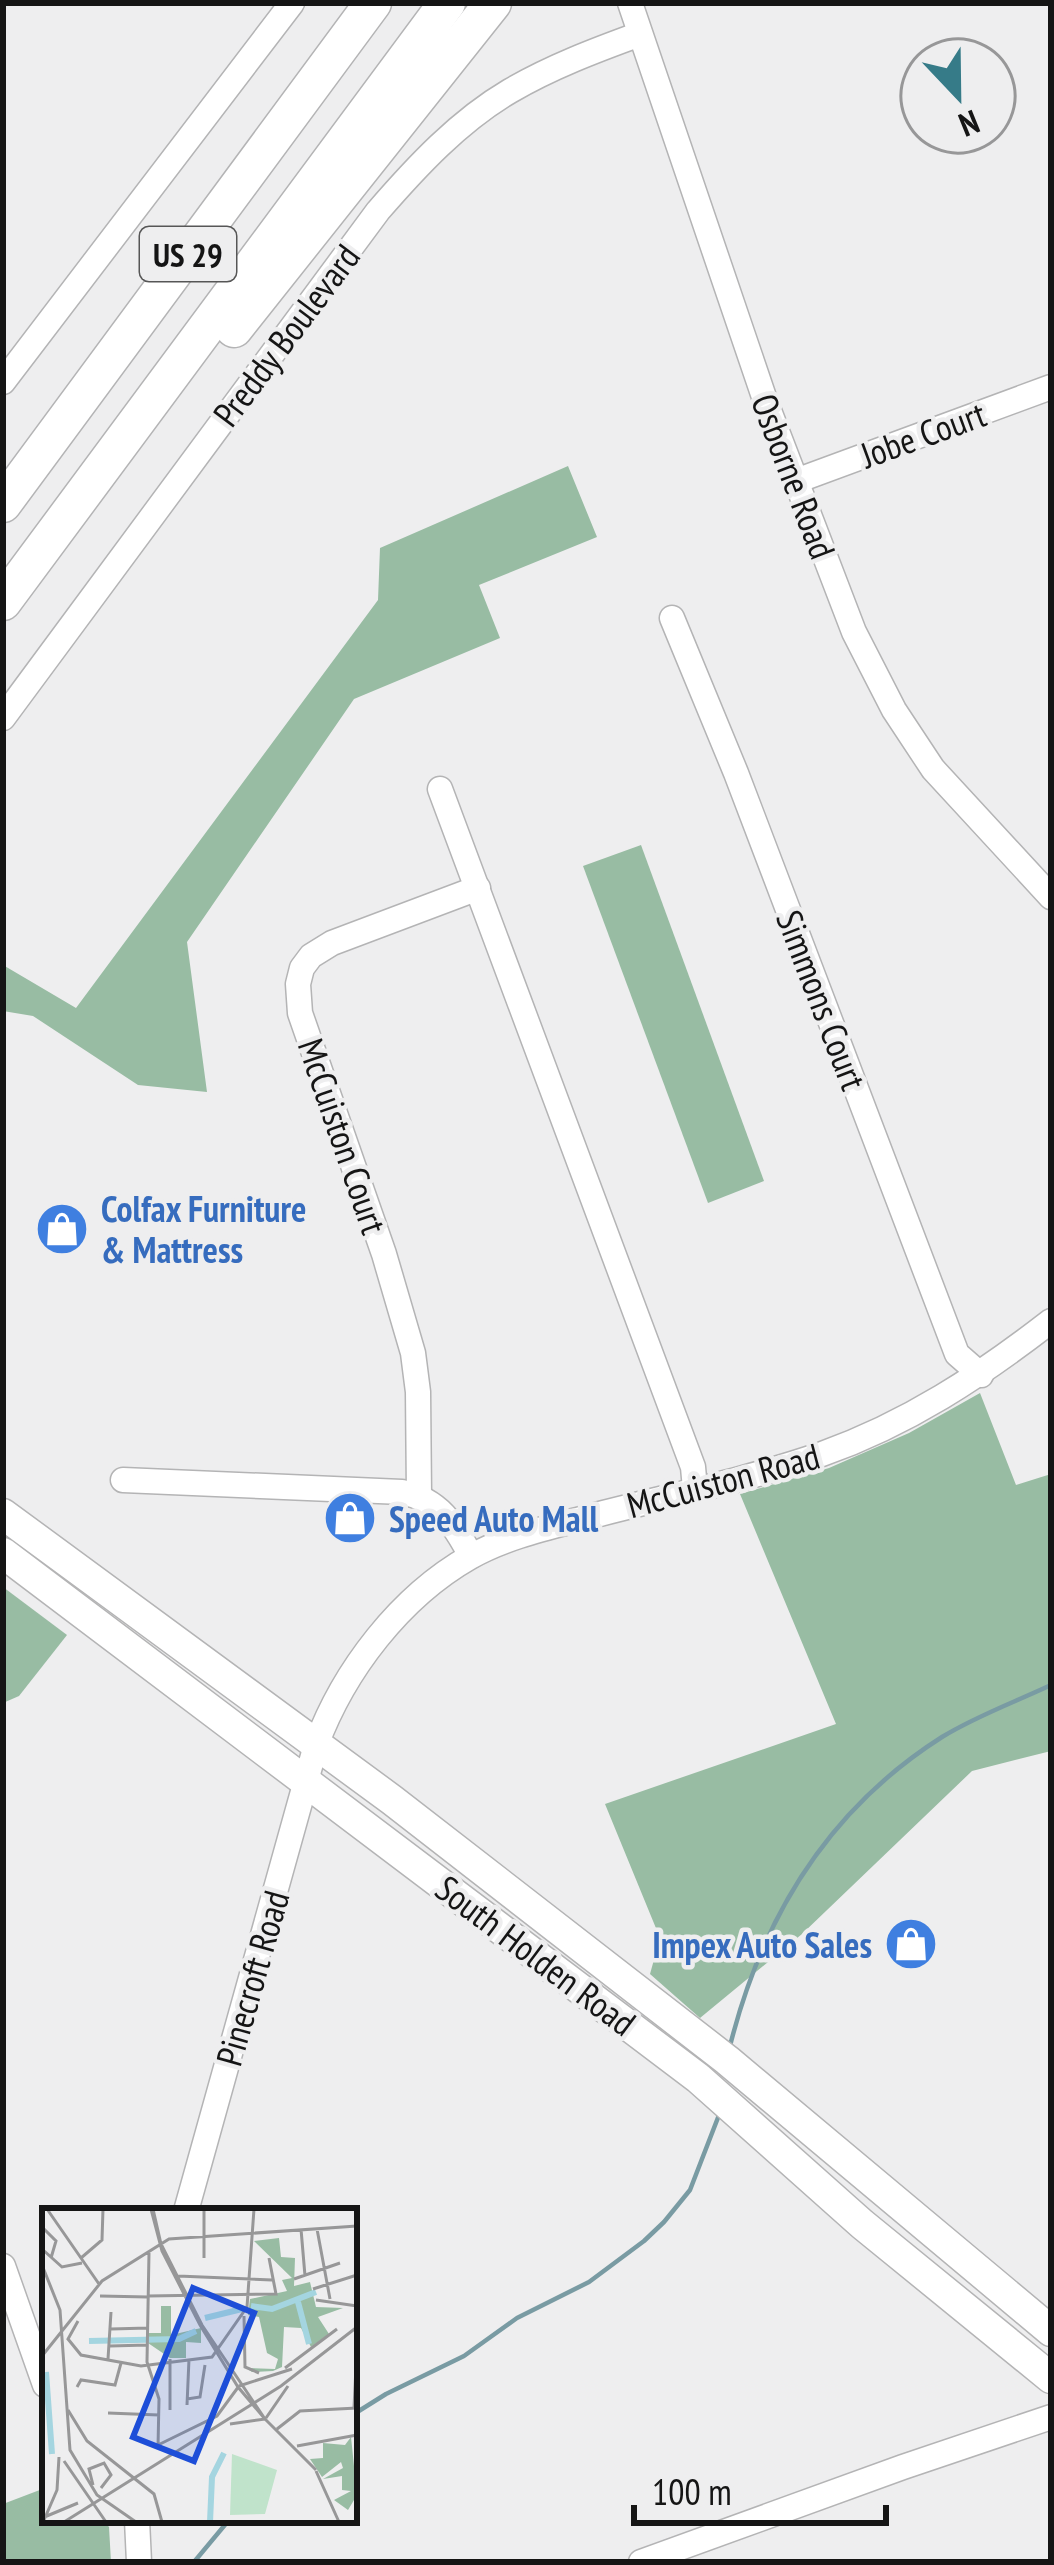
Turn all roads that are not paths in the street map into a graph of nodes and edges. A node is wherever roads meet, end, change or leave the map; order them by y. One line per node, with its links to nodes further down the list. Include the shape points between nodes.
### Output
1 (292, 3): 7 (street)
2 (373, 3): 11 (highway, US 29)
3 (447, 3): 9 (highway, US 29)
4 (493, 3): 9 (highway, via 231,333)
5 (630, 3): 6 (street, Osborne Road)
6 (640, 34): 10 (street, Osborne Road); 14 (street, Preddy Boulevard, via 508,93 415,168)
7 (3, 382)
8 (1051, 387): 10 (street, Jobe Court)
9 (125, 436): 12 (highway, US 29)
10 (796, 481): 17 (street, Osborne Road, via 854,632 894,710 933,769)
11 (3, 504)
12 (3, 602)
13 (672, 618): 19 (street, Simmons Court, via 957,1354)
14 (3, 718)
15 (440, 789): 16 (street)
16 (478, 888): 21 (street); 22 (street, McCuiston Court, via 321,949 298,984 304,1026 413,1353)
17 (1051, 897)
18 (1051, 1321): 19 (street, McCuiston Road)
19 (981, 1375): 21 (street, McCuiston Road, via 856,1442)
20 (122, 1480): 22 (street)
21 (695, 1490): 25 (street, McCuiston Road)
22 (419, 1496): 25 (street, via 441,1510)
23 (3, 1514): 26 (main road, South Holden Road)
24 (3, 1553): 27 (main road, South Holden Road)
25 (471, 1556): 26 (street, McCuiston Road, via 386,1629 329,1709)
26 (316, 1745): 27 (street, Pinecroft Road); 30 (main road, South Holden Road, via 727,2060)
27 (307, 1780): 28 (street, Pinecroft Road); 32 (main road, South Holden Road, via 698,2078)
28 (188, 2208)
29 (3, 2266): 31 (street)
30 (1051, 2331)
31 (42, 2376)
32 (1051, 2378)
33 (1051, 2417): 36 (street)
34 (137, 2523): 35 (street)
35 (140, 2562)
36 (641, 2562)

